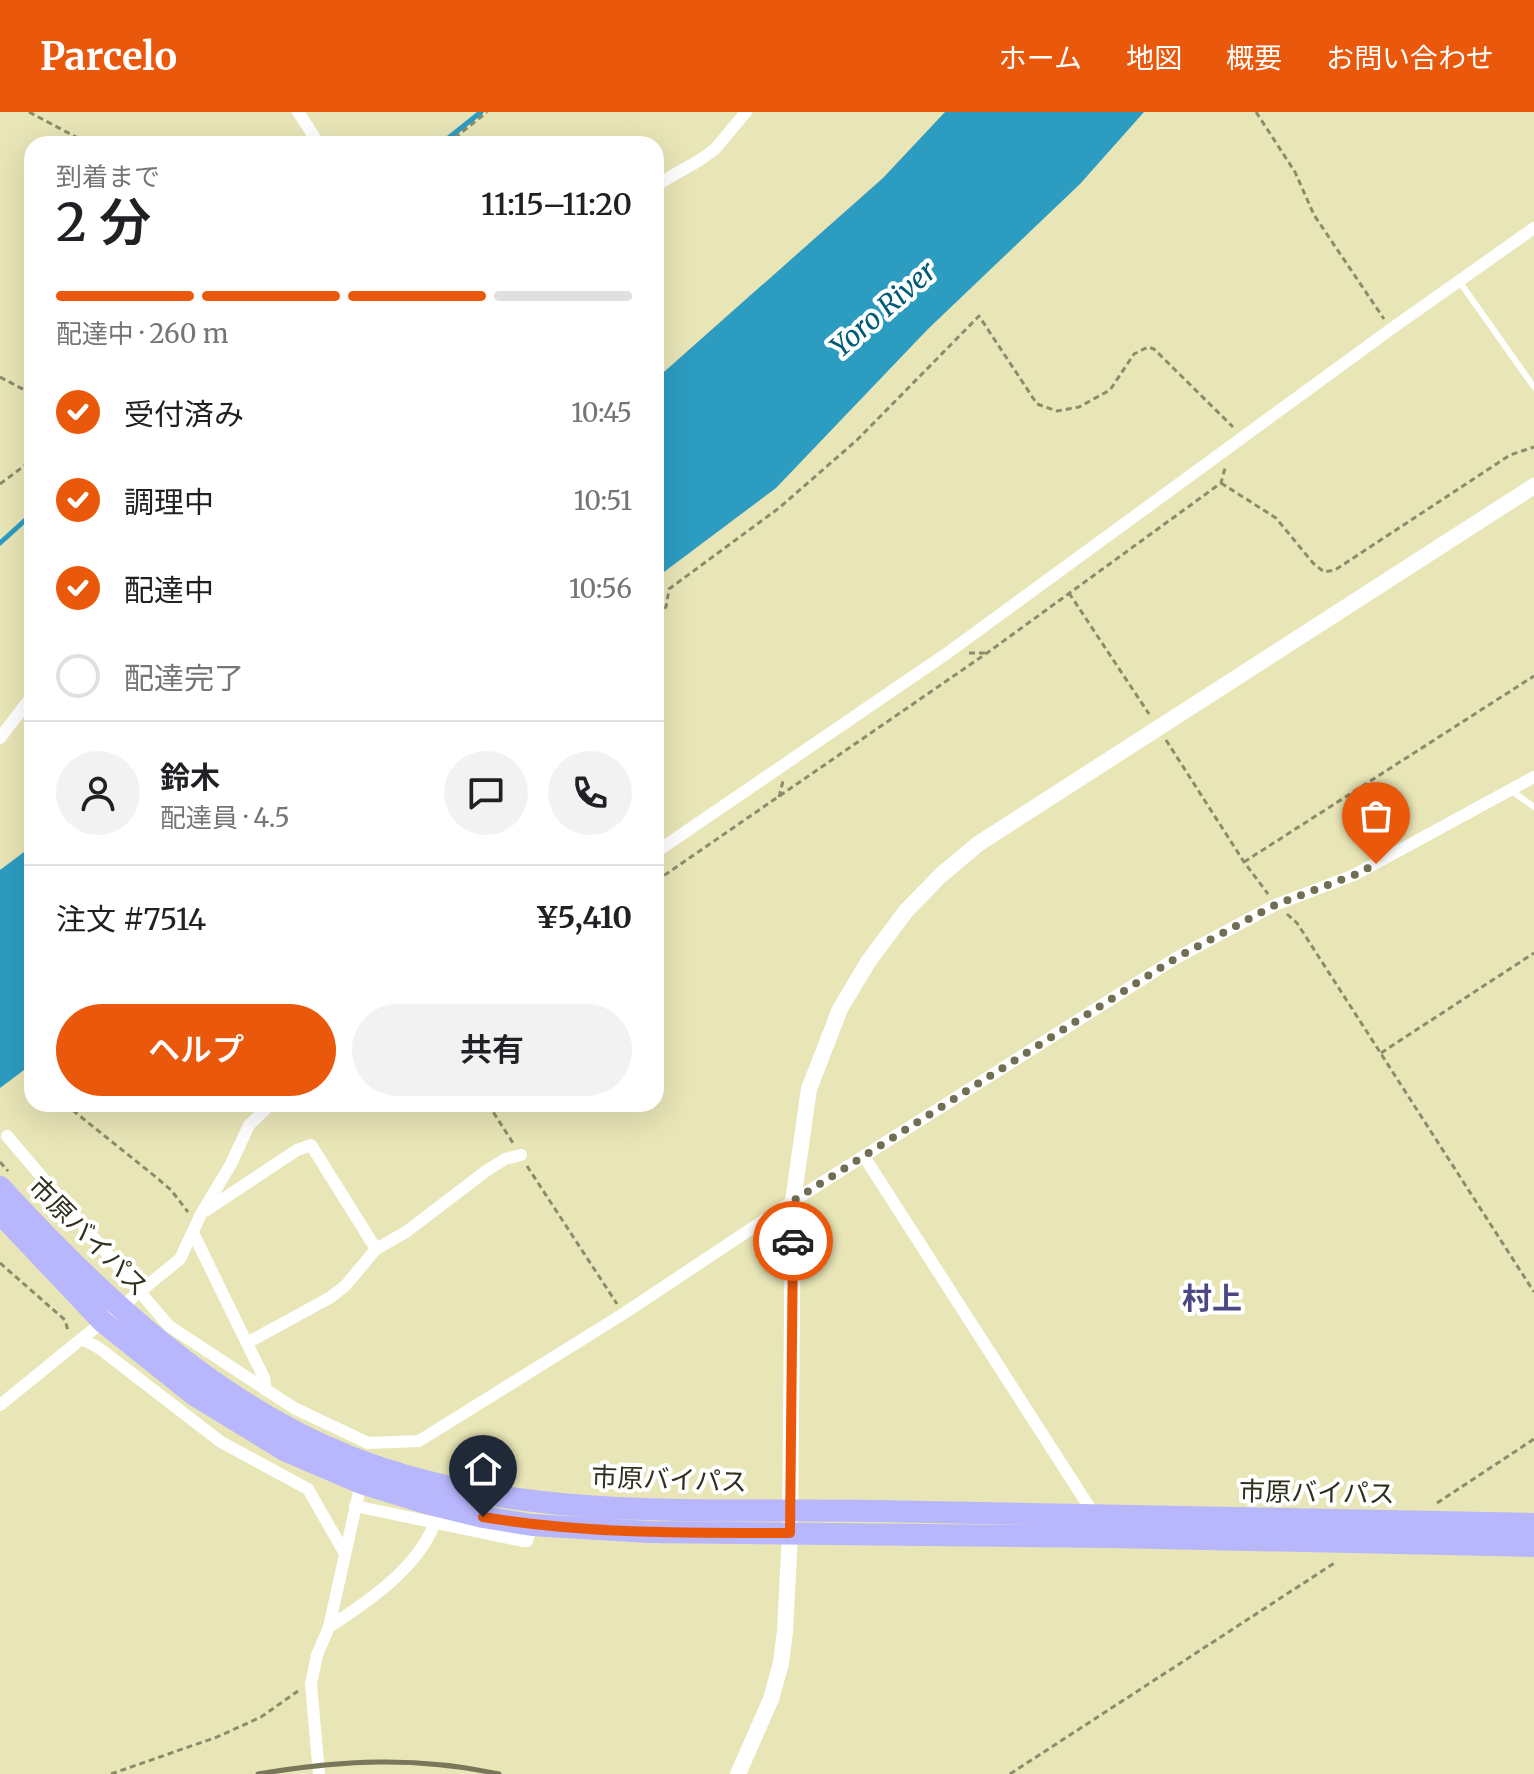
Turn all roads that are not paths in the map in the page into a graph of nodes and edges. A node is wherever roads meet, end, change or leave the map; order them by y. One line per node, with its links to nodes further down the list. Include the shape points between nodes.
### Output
1 (298, 112): 3 (street)
2 (746, 112): 4 (street, via 715,149)
3 (314, 136)
4 (664, 180)
5 (1534, 228): 6 (street)
6 (1459, 281): 7 (lane); 14 (street, via 946,654)
7 (1534, 387)
8 (1534, 486): 20 (street, via 978,844 941,875 906,911 840,1009 809,1089)
9 (24, 706): 10 (street)
10 (0, 738)
11 (1534, 777): 12 (street)
12 (1512, 791): 13 (lane); 18 (street, via 1354,875 1275,905 1176,958)
13 (1534, 807)
14 (664, 846)
15 (263, 1112): 21 (street, via 249,1125)
16 (7, 1136): 23 (street)
17 (521, 1155): 22 (street, via 486,1171)
18 (865, 1158): 20 (street); 32 (street)
19 (4, 1200): 24 (highway, 市原バイパス)
20 (793, 1201): 27 (street, via 419,1441 368,1443); 31 (street)
21 (197, 1224): 22 (street, via 311,1145); 23 (street, via 180,1259); 26 (street)
22 (376, 1249): 26 (street, via 331,1297)
23 (140, 1293): 24 (street); 27 (street, via 169,1326)
24 (112, 1315): 25 (street); 29 (highway, 市原バイパス, via 193,1394 286,1451); 31 (highway, 市原バイパス, via 300,1434 347,1456 439,1485 522,1499 657,1510)
25 (77, 1343): 28 (street); 38 (street, via 99,1348 221,1442 308,1489)
26 (247, 1343): 27 (street)
27 (266, 1390)
28 (0, 1405)
29 (361, 1483): 30 (street); 35 (highway, 市原バイパス)
30 (355, 1506): 34 (street); 38 (street)
31 (790, 1510): 32 (highway, 市原バイパス); 36 (street)
32 (1095, 1516): 33 (highway, 市原バイパス)
33 (1534, 1524)
34 (434, 1525): 35 (street, via 527,1541); 39 (street, via 426,1545 379,1592)
35 (532, 1525): 36 (highway, 市原バイパス)
36 (790, 1533): 37 (highway, 市原バイパス); 41 (street, via 781,1663)
37 (1534, 1546)
38 (344, 1552): 39 (street)
39 (329, 1627): 40 (street, via 311,1684)
40 (319, 1774)
41 (738, 1774)

